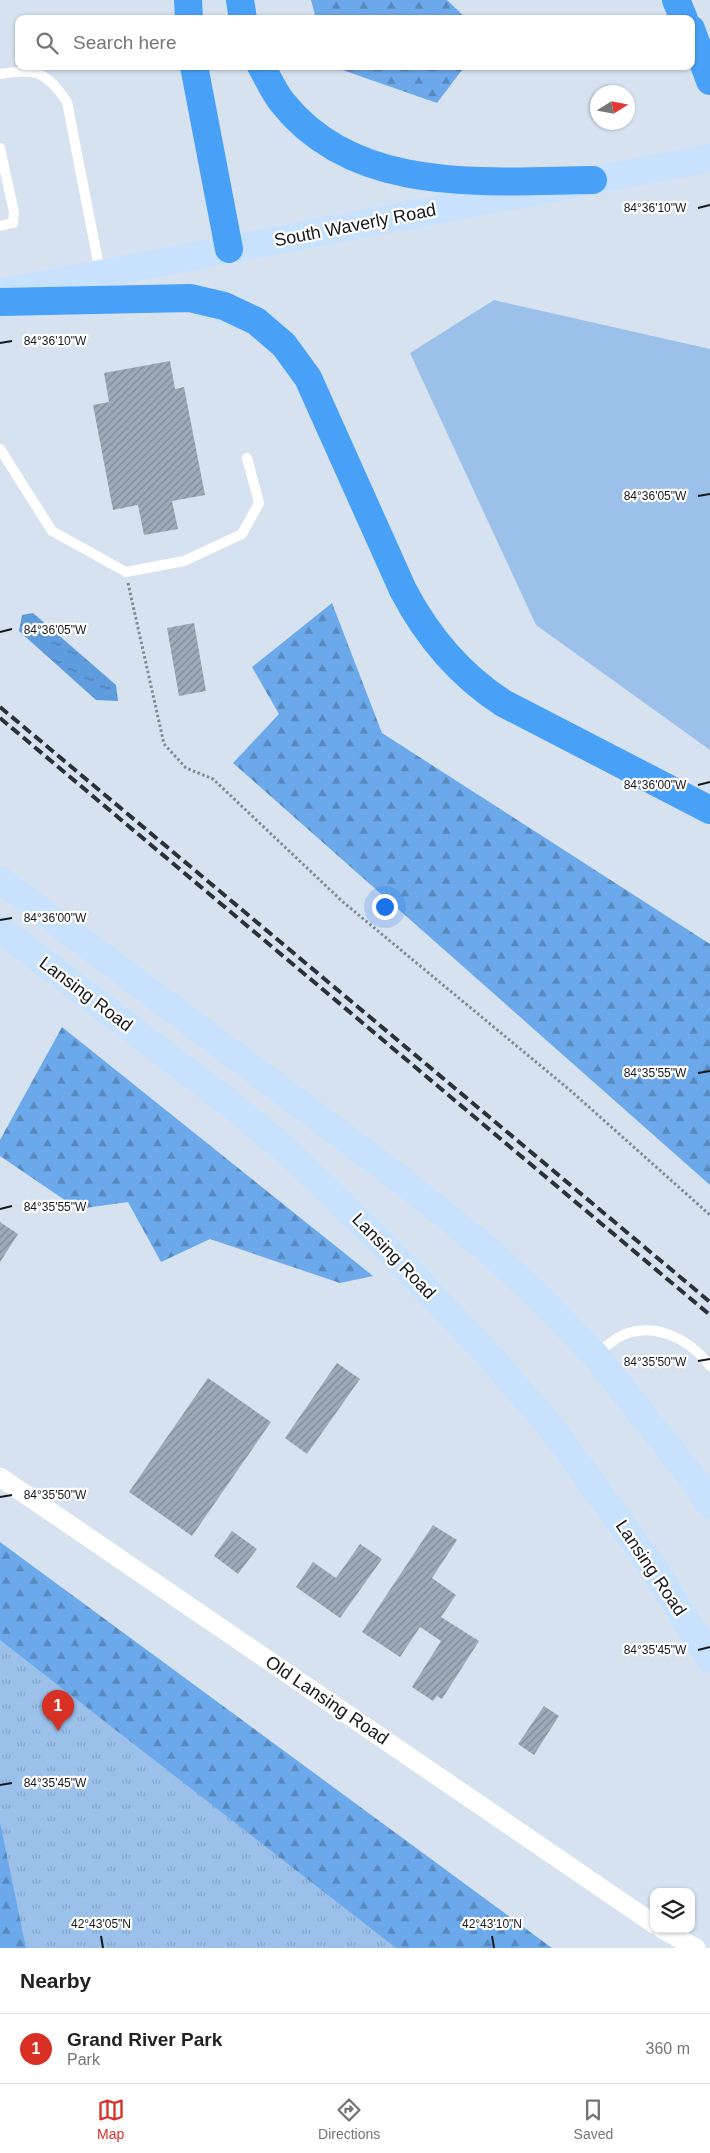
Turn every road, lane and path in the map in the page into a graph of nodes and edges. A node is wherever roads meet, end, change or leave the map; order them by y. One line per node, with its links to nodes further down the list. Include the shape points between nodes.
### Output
1 (188, 0): 5 (highway)
2 (240, 0): 6 (highway)
3 (676, 0): 7 (highway)
4 (681, 0): 8 (highway)
5 (189, 15)
6 (242, 15)
7 (684, 15)
8 (685, 15)
9 (695, 41): 13 (highway)
10 (195, 70): 18 (highway)
11 (263, 70): 16 (highway, via 282,101 303,124 358,160 391,171 459,180)
12 (0, 74): 19 (lane, via 38,72 54,82 67,102)
13 (710, 81)
14 (0, 148): 17 (lane, via 14,212 13,223)
15 (710, 158): 16 (main road, South Waverly Road)
16 (593, 180): 18 (main road, South Waverly Road)
17 (0, 226)
18 (229, 249): 19 (main road, South Waverly Road)
19 (100, 273): 20 (main road, South Waverly Road)
20 (0, 293)
21 (0, 302): 25 (highway, via 190,298 224,306 256,321 284,345 308,378 407,598 429,633 450,658 475,684 503,703)
22 (0, 449): 24 (lane, via 52,531)
23 (247, 458): 24 (lane, via 258,503 242,534 184,561)
24 (126, 572): 28 (path, via 164,744 186,768 213,779 342,902 571,1091)
25 (710, 810)
26 (0, 880): 29 (main road, via 439,1209 536,1294)
27 (0, 929): 33 (main road, Lansing Road, via 228,1102 300,1164 395,1256 494,1361 554,1431 656,1572)
28 (710, 1215)
29 (595, 1355): 30 (lane, via 618,1338 645,1330 666,1332 683,1340); 32 (main road)
30 (710, 1366)
31 (0, 1477): 34 (street, Old Lansing Road)
32 (710, 1505)
33 (710, 1659)
34 (650, 1921)
35 (669, 1933): 36 (street)
36 (696, 1948)

